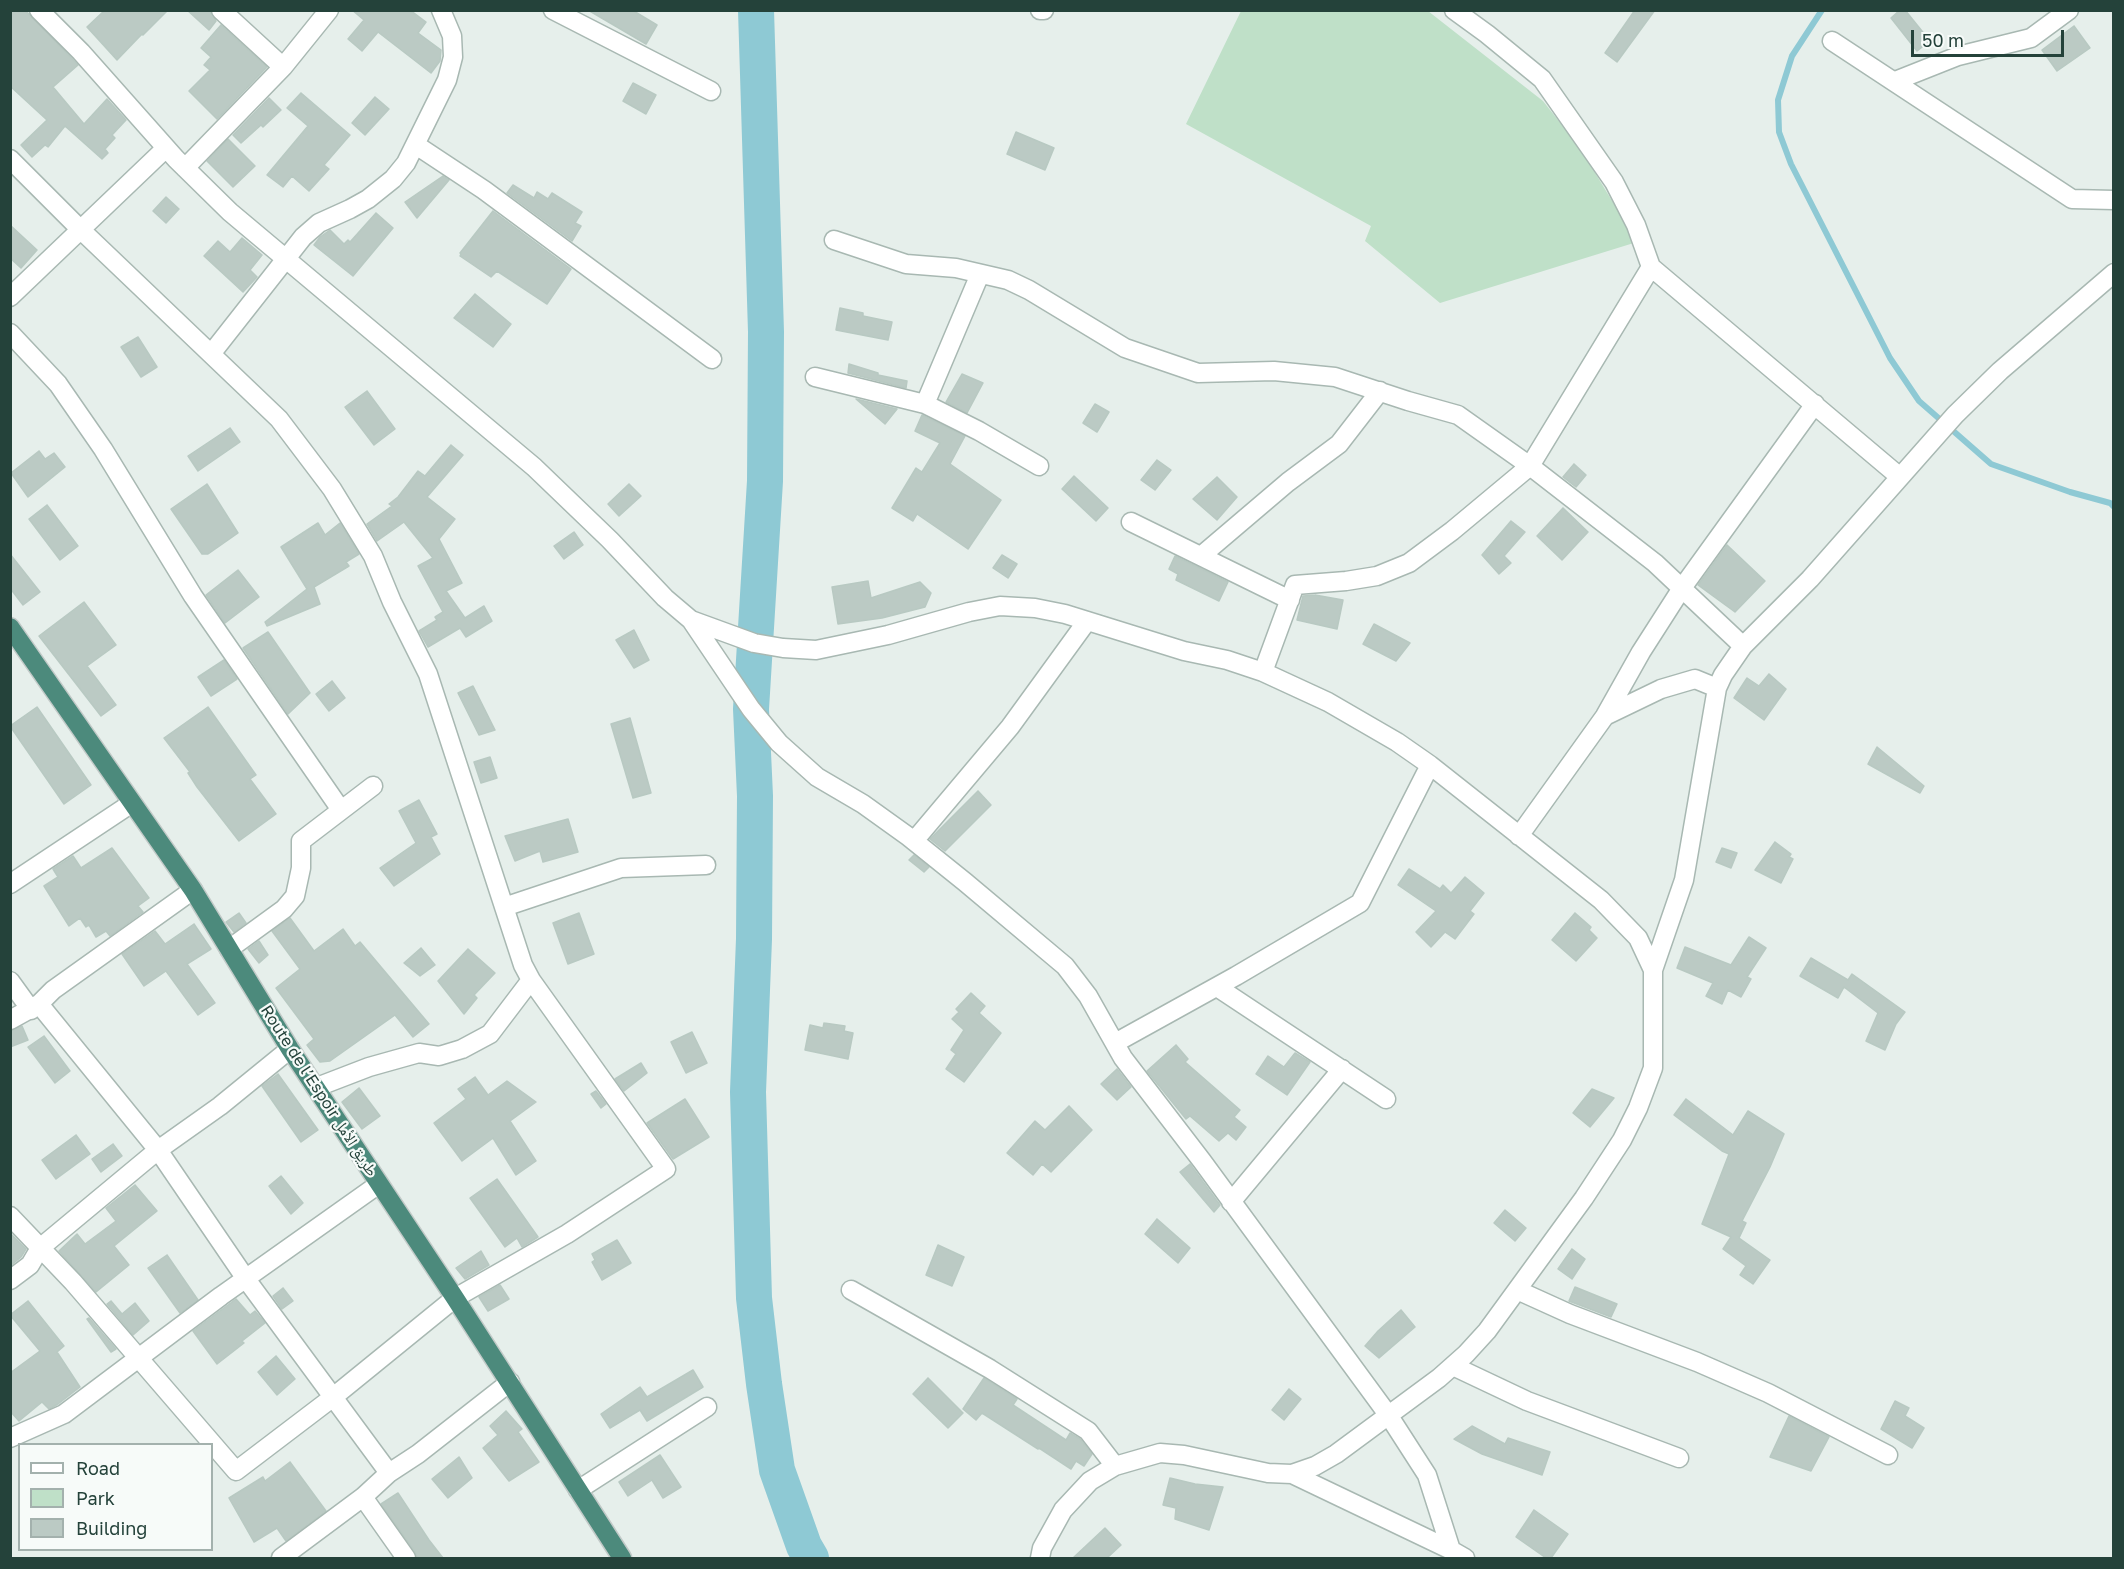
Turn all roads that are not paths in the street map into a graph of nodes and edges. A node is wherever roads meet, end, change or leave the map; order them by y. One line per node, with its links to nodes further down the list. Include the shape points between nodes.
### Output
1 (39, 10): 13 (street)
2 (221, 10): 9 (street)
3 (328, 10): 9 (street)
4 (441, 10): 12 (street, via 452,36 453,57 447,80)
5 (553, 10): 11 (street)
6 (1454, 10): 20 (street, via 1542,79 1614,182 1636,225)
7 (2069, 10): 10 (street, via 2031,38 1958,56)
8 (1832, 41): 10 (street)
9 (283, 67): 15 (street)
10 (1895, 81): 16 (street, via 2072,198)
11 (711, 91)
12 (416, 145): 19 (street, via 393,178 368,199 319,223); 26 (street, via 484,190)
13 (166, 148): 15 (street); 17 (street)
14 (10, 159): 17 (street)
15 (185, 168): 19 (street)
16 (2114, 200)
17 (80, 229): 23 (street); 25 (street)
18 (834, 240): 22 (street, via 906,264)
19 (286, 259): 25 (street); 38 (street, via 534,467)
20 (1651, 267): 30 (street); 32 (street)
21 (2114, 273): 33 (street, via 2000,371)
22 (980, 274): 28 (street, via 1029,290 1125,348 1198,373 1274,371 1315,375); 29 (street)
23 (10, 297)
24 (10, 333): 48 (street, via 58,384 103,449 193,596)
25 (211, 354): 54 (street, via 279,420 332,489 373,556 428,674)
26 (712, 359)
27 (815, 377): 29 (street)
28 (1380, 391): 32 (street, via 1458,415); 35 (street, via 1339,444)
29 (925, 404): 31 (street)
30 (1815, 404): 33 (street); 36 (street)
31 (1039, 466)
32 (1530, 466): 36 (street); 37 (street, via 1409,563 1377,576 1295,585)
33 (1900, 477): 41 (street, via 1810,579)
34 (1131, 522): 35 (street)
35 (1200, 556): 37 (street)
36 (1682, 588): 41 (street); 44 (street)
37 (1290, 600): 42 (street)
38 (691, 620): 39 (street, via 754,643 816,650 1000,606 1035,608); 50 (street, via 779,743 817,777)
39 (1087, 621): 42 (street); 50 (street, via 1010,727)
40 (10, 627): 47 (highway, Route de l’Espoir طريق الأمل)
41 (1743, 646): 43 (street)
42 (1263, 672): 45 (street, via 1328,702)
43 (1717, 688): 44 (street, via 1695,679 1662,689); 56 (street, via 1684,880)
44 (1605, 716): 49 (street)
45 (1430, 765): 49 (street); 59 (street, via 1360,903)
46 (373, 786): 48 (street)
47 (132, 803): 52 (street); 53 (highway, Route de l’Espoir طريق الأمل)
48 (341, 810): 55 (street, via 301,841 295,896 284,909)
49 (1519, 836): 56 (street, via 1620,918 1638,938)
50 (914, 841): 62 (street, via 1065,966)
51 (706, 865): 54 (street, via 621,868)
52 (10, 884)
53 (193, 890): 55 (highway, Route de l’Espoir طريق الأمل); 60 (street)
54 (504, 907): 57 (street)
55 (229, 949): 63 (highway, Route de l’Espoir طريق الأمل)
56 (1653, 970): 75 (street, via 1653,1068 1638,1108 1604,1168)
57 (531, 980): 65 (street, via 490,1034 462,1049 439,1056 419,1053); 76 (street, via 666,1169 567,1234)
58 (10, 981): 60 (street)
59 (1217, 987): 62 (street); 64 (street)
60 (35, 1007): 61 (street); 67 (street)
61 (10, 1020)
62 (1115, 1043): 69 (street)
63 (290, 1048): 65 (highway, Route de l’Espoir طريق الأمل); 67 (street, via 220,1106)
64 (1342, 1069): 66 (street); 69 (street)
65 (317, 1087): 68 (highway, Route de l’Espoir طريق الأمل)
66 (1386, 1100)
67 (158, 1150): 71 (street); 72 (street)
68 (380, 1184): 72 (street); 76 (highway, Route de l’Espoir طريق الأمل)
69 (1231, 1202): 82 (street)
70 (10, 1216): 71 (street)
71 (40, 1248): 73 (street, via 30,1265); 77 (street)
72 (246, 1279): 77 (street); 80 (street)
73 (10, 1280)
74 (851, 1290): 88 (street, via 990,1369 1088,1431)
75 (1518, 1290): 78 (street, via 1487,1331); 86 (street, via 1758,1388)
76 (455, 1298): 79 (highway, Route de l’Espoir طريق الأمل); 80 (street)
77 (138, 1357): 83 (street, via 64,1414); 84 (street)
78 (1453, 1366): 82 (street); 87 (street, via 1527,1401)
79 (510, 1382): 89 (street); 91 (highway, Route de l’Espoir طريق الأمل)
80 (332, 1398): 85 (street, via 236,1471); 89 (street)
81 (707, 1407): 91 (street)
82 (1389, 1416): 90 (street, via 1336,1454); 93 (street, via 1427,1475)
83 (10, 1438)
84 (212, 1443)
85 (213, 1444)
86 (1888, 1455)
87 (1679, 1458)
88 (1115, 1466): 90 (street, via 1160,1453); 97 (street, via 1090,1481 1063,1510)
89 (389, 1473): 92 (street)
90 (1292, 1474): 93 (street)
91 (578, 1490): 96 (highway, Route de l’Espoir طريق الأمل)
92 (363, 1497): 94 (street); 95 (street)
93 (1458, 1554)
94 (281, 1558)
95 (406, 1558)
96 (622, 1558)
97 (1040, 1558)

